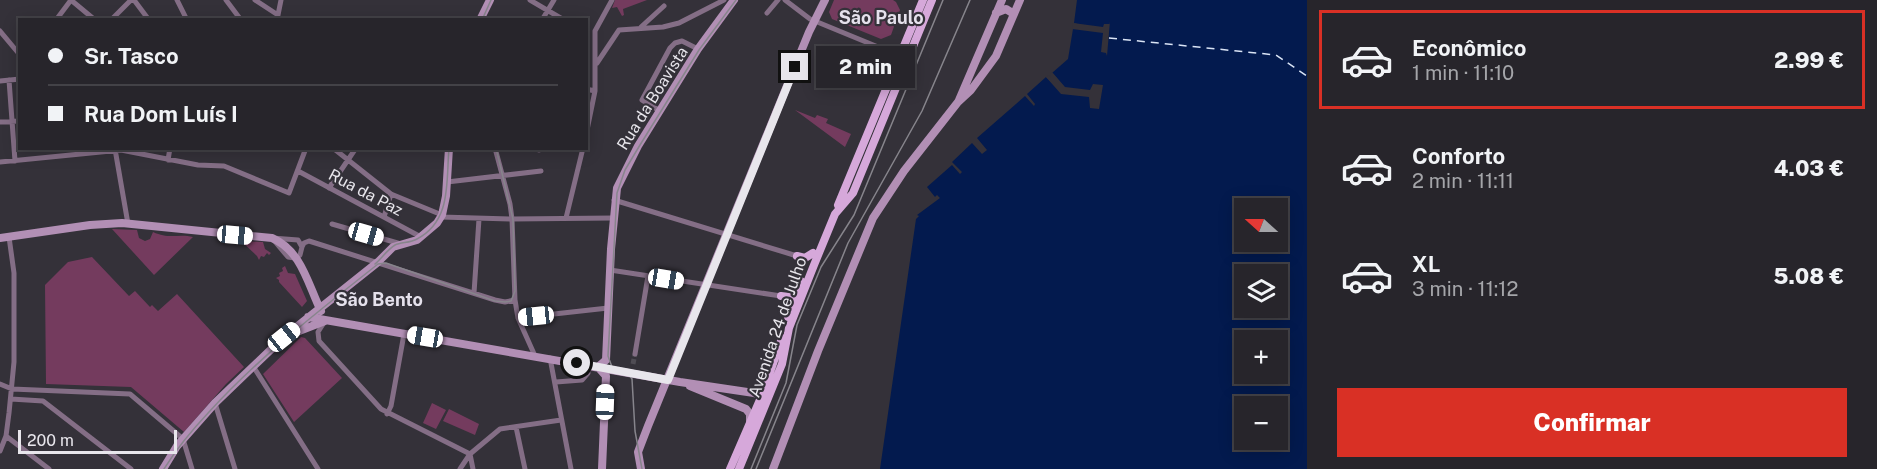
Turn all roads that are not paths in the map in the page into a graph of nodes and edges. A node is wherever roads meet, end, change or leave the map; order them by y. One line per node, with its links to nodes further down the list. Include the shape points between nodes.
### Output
1 (71, 0): 26 (street); 27 (street)
2 (132, 0): 28 (street); 29 (street)
3 (177, 0): 30 (street)
4 (226, 0): 31 (street)
5 (255, 0): 25 (street)
6 (280, 0): 25 (street)
7 (490, 0): 32 (street)
8 (530, 0): 21 (street)
9 (554, 0): 21 (street)
10 (612, 0): 41 (street)
11 (724, 0): 36 (street, via 679,22)
12 (734, 0): 43 (street, Rua da Boavista)
13 (778, 0): 22 (street)
14 (785, 0): 35 (street)
15 (825, 0): 35 (street)
16 (932, 0): 37 (main road, Avenida 24 de Julho)
17 (1002, 0): 23 (street)
18 (1020, 0): 24 (street)
19 (921, 1): 37 (main road, via 924,8); 45 (main road, Avenida 24 de Julho)
20 (664, 6): 36 (street)
21 (547, 10): 33 (street); 34 (street)
22 (767, 13)
23 (996, 13): 24 (street, via 1006,9); 38 (street)
24 (1014, 14): 42 (street)
25 (278, 17)
26 (58, 18)
27 (93, 18)
28 (113, 18)
29 (147, 18)
30 (186, 18)
31 (240, 18)
32 (481, 18)
33 (543, 18)
34 (561, 18)
35 (815, 21): 45 (street); 86 (street)
36 (640, 28): 46 (street, via 620,30)
37 (920, 30): 45 (main road, Avenida 24 de Julho)
38 (989, 30): 42 (street, via 990,47); 52 (street)
39 (0, 31): 44 (street)
40 (588, 31): 41 (street)
41 (595, 31): 46 (street)
42 (1000, 48): 52 (street)
43 (698, 50): 53 (street, Rua da Boavista); 53 (street, via 682,41 670,48 642,100)
44 (18, 53)
45 (904, 58): 93 (main road, Avenida 24 de Julho); 131 (main road, Avenida 24 de Julho, via 853,193 835,214 818,255 789,328 782,364)
46 (597, 63): 51 (street)
47 (18, 79): 48 (street)
48 (9, 80): 49 (street); 54 (street)
49 (0, 81)
50 (588, 89): 51 (street)
51 (595, 91): 56 (street)
52 (958, 102): 156 (street, via 873,218)
53 (660, 111): 77 (street, Rua da Boavista, via 629,160)
54 (16, 121): 55 (street); 69 (street)
55 (0, 122)
56 (588, 124)
57 (107, 150): 69 (street)
58 (115, 150): 84 (street)
59 (120, 150): 67 (street)
60 (170, 150): 67 (street)
61 (305, 150): 71 (street)
62 (336, 150): 68 (street)
63 (355, 150): 68 (street)
64 (449, 150): 74 (street)
65 (496, 150): 73 (street)
66 (583, 150): 80 (street)
67 (168, 160): 71 (street, via 224,166 289,193)
68 (349, 160): 75 (street); 76 (street)
69 (15, 161): 70 (street)
70 (0, 162)
71 (298, 171): 75 (street, Rua da Paz)
72 (541, 171): 73 (street)
73 (503, 176): 74 (street); 83 (street)
74 (447, 182): 78 (street)
75 (329, 188): 79 (street, Rua da Paz)
76 (391, 194): 78 (street); 79 (street)
77 (614, 200): 81 (street, Rua da Boavista); 86 (street)
78 (441, 216): 82 (street); 88 (street)
79 (384, 217): 88 (street, Rua da Paz)
80 (566, 218): 81 (street); 83 (street)
81 (613, 218): 97 (street, Rua da Boavista)
82 (479, 219): 83 (street); 100 (street)
83 (512, 219): 102 (street)
84 (128, 224): 87 (street, via 90,225); 90 (street)
85 (332, 224): 92 (street)
86 (727, 234): 94 (street); 99 (street)
87 (9, 237): 89 (street); 124 (street, via 14,273)
88 (421, 237): 92 (street)
89 (0, 238)
90 (272, 238): 91 (street, via 289,238); 95 (street)
91 (301, 244): 95 (street); 96 (street, via 309,241)
92 (402, 244): 96 (street)
93 (813, 253): 94 (main road, via 805,258); 103 (main road, Avenida 24 de Julho)
94 (797, 256)
95 (297, 257): 104 (street)
96 (378, 262): 100 (street); 104 (street)
97 (610, 270): 98 (street); 105 (street, Rua da Boavista)
98 (648, 276): 99 (street); 111 (street)
99 (706, 285): 101 (street); 120 (street)
100 (474, 293): 102 (street, via 501,302)
101 (780, 296): 103 (main road)
102 (515, 300): 107 (street)
103 (793, 302): 126 (main road, Avenida 24 de Julho)
104 (320, 308): 106 (street); 108 (street)
105 (608, 308): 107 (street); 117 (street, Rua da Boavista, via 606,360)
106 (308, 318): 108 (street); 110 (street)
107 (518, 318): 112 (street)
108 (326, 320): 109 (street); 110 (street); 134 (street, via 318,332 319,341)
109 (404, 334): 112 (street); 134 (street)
110 (284, 337): 116 (street)
111 (635, 354)
112 (535, 356): 113 (street)
113 (550, 358): 115 (street); 121 (street)
114 (633, 364): 118 (street)
115 (587, 365): 117 (street); 121 (street, via 588,373 582,380)
116 (253, 366): 129 (street); 147 (street)
117 (598, 367): 118 (street); 152 (street, via 606,376)
118 (631, 374): 119 (street)
119 (644, 376): 120 (street); 130 (street, via 657,385)
120 (668, 380): 122 (street); 130 (street)
121 (556, 382): 135 (street)
122 (681, 382): 125 (street); 128 (street)
123 (0, 384): 124 (street)
124 (12, 389): 127 (street); 139 (street, via 127,393)
125 (735, 389): 126 (street); 128 (street, via 737,398)
126 (762, 395): 131 (street); 137 (main road, Avenida 24 de Julho)
127 (11, 399): 133 (street); 143 (street, via 43,401)
128 (731, 402): 137 (street, via 749,411)
129 (215, 403): 139 (street); 146 (street)
130 (658, 403): 153 (street, via 639,450)
131 (765, 406): 155 (main road, Avenida 24 de Julho)
132 (0, 413): 133 (street)
133 (9, 413): 138 (street)
134 (387, 414): 141 (street)
135 (561, 420): 136 (street); 151 (street)
136 (516, 427): 141 (street, via 500,429); 150 (street)
137 (748, 427): 154 (main road, Avenida 24 de Julho)
138 (6, 436): 140 (street); 142 (street)
139 (183, 439): 144 (street); 145 (street)
140 (0, 451)
141 (470, 454): 148 (street); 149 (street)
142 (49, 469)
143 (130, 469)
144 (163, 469)
145 (192, 469)
146 (235, 469)
147 (318, 469)
148 (460, 469)
149 (473, 469)
150 (525, 469)
151 (571, 469)
152 (602, 469)
153 (641, 469)
154 (730, 469)
155 (739, 469)
156 (773, 469)

